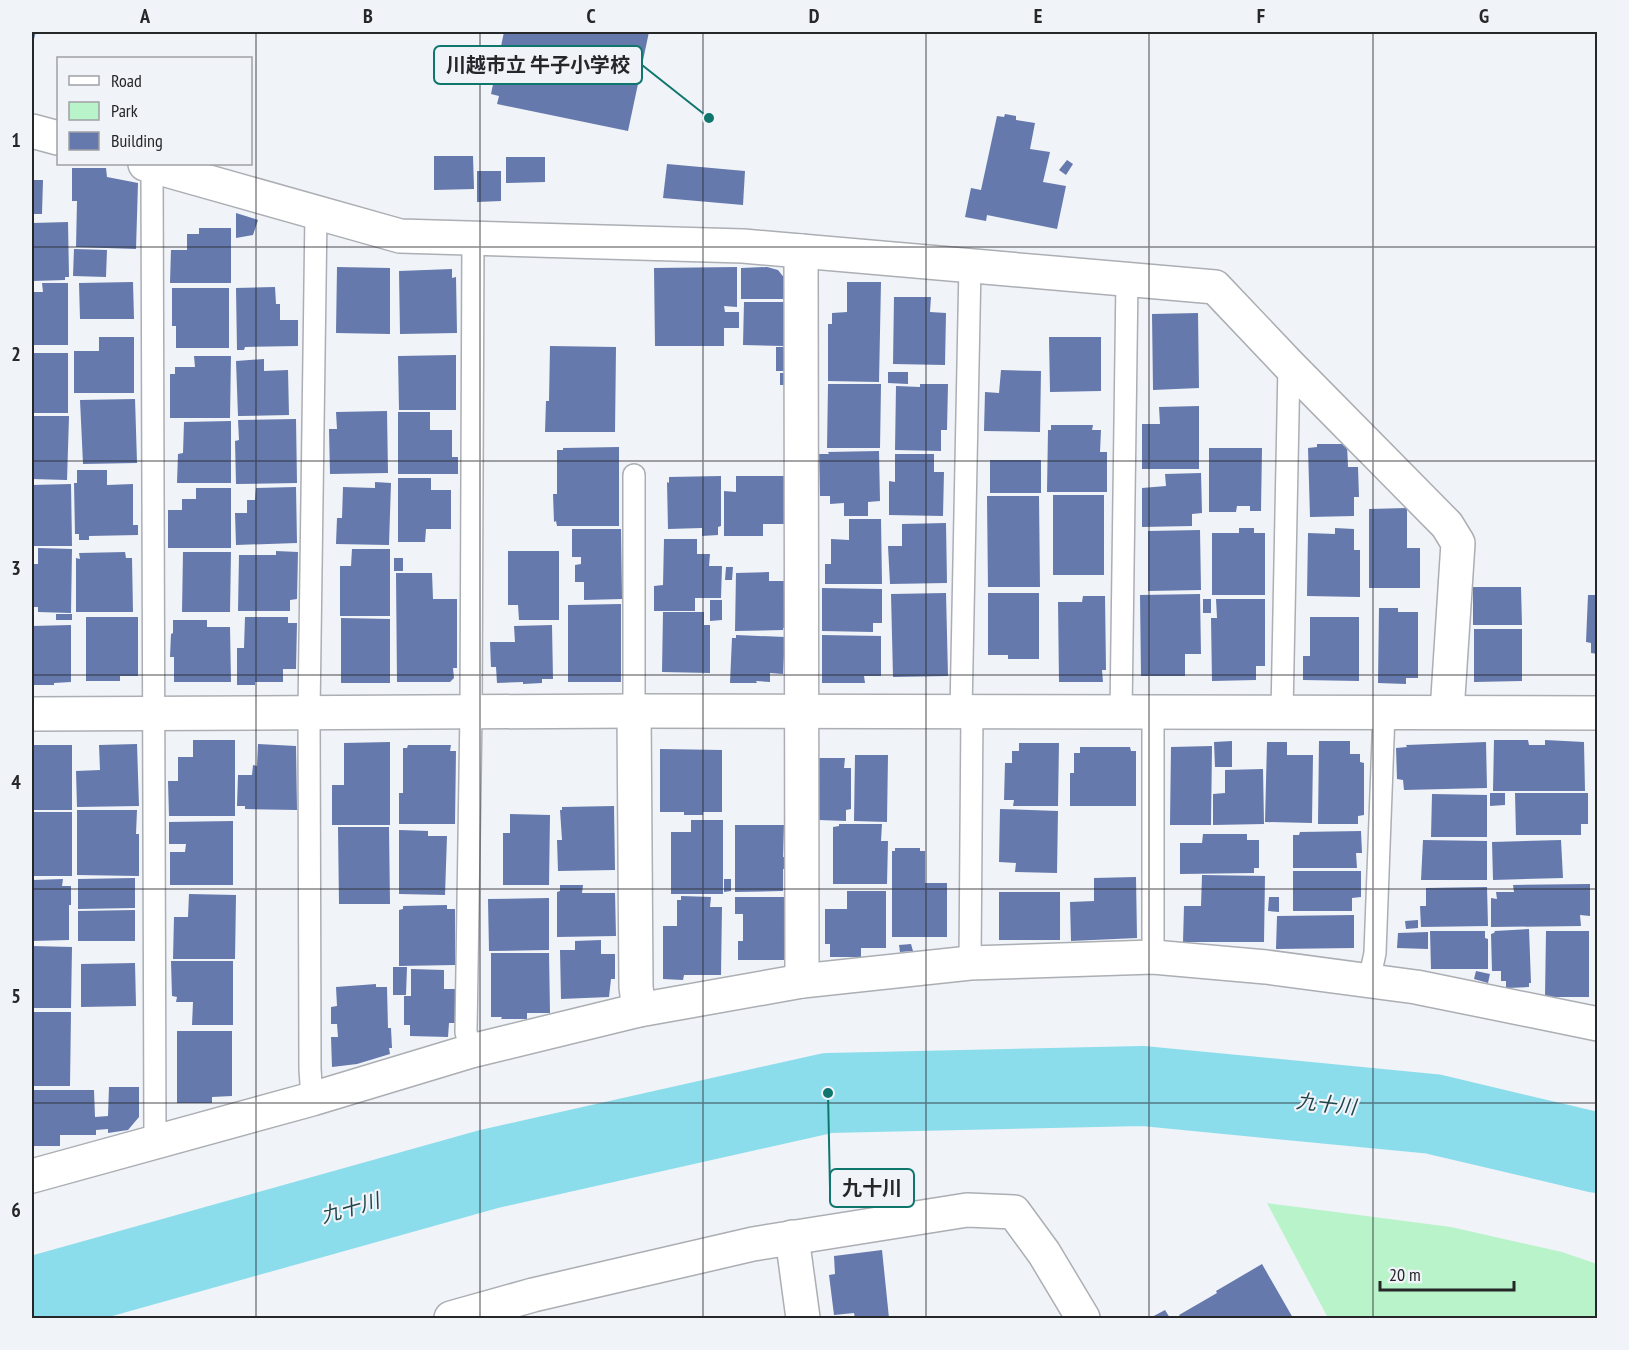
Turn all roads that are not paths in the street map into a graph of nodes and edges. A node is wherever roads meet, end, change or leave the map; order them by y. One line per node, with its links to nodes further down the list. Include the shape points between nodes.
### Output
1 (32, 130): 2 (street)
2 (57, 138)
3 (149, 165): 4 (street); 19 (lane)
4 (316, 213): 5 (street, via 400,236); 13 (lane)
5 (473, 238): 6 (street); 14 (lane)
6 (801, 251): 7 (street); 15 (street)
7 (970, 266): 8 (street); 12 (lane)
8 (1127, 279): 9 (street, via 1215,287); 16 (lane)
9 (1289, 364): 17 (lane); 18 (street, via 1447,525 1458,543)
10 (634, 475): 11 (lane)
11 (634, 711): 14 (street); 15 (street); 27 (street)
12 (967, 711): 15 (street); 16 (street); 24 (lane)
13 (309, 712): 14 (street); 19 (street); 30 (lane)
14 (471, 712): 29 (lane, via 466,1032)
15 (800, 712): 25 (street)
16 (1137, 712): 17 (street); 23 (lane)
17 (1282, 712): 20 (street)
18 (1447, 712): 20 (street); 21 (street)
19 (154, 713): 22 (street); 31 (lane)
20 (1384, 713): 26 (lane, via 1375,953)
21 (1598, 713)
22 (32, 714)
23 (1153, 957): 24 (street); 26 (street)
24 (970, 963): 25 (street)
25 (801, 981): 27 (street)
26 (1369, 981): 28 (street)
27 (639, 1010): 29 (street)
28 (1598, 1024)
29 (471, 1051): 30 (street)
30 (312, 1099): 31 (street)
31 (155, 1142): 32 (street)
32 (32, 1176)
33 (792, 1237): 34 (street, via 533,1295); 35 (street); 36 (street, via 967,1210 1014,1212)
34 (451, 1318)
35 (803, 1318)
36 (1083, 1318)

